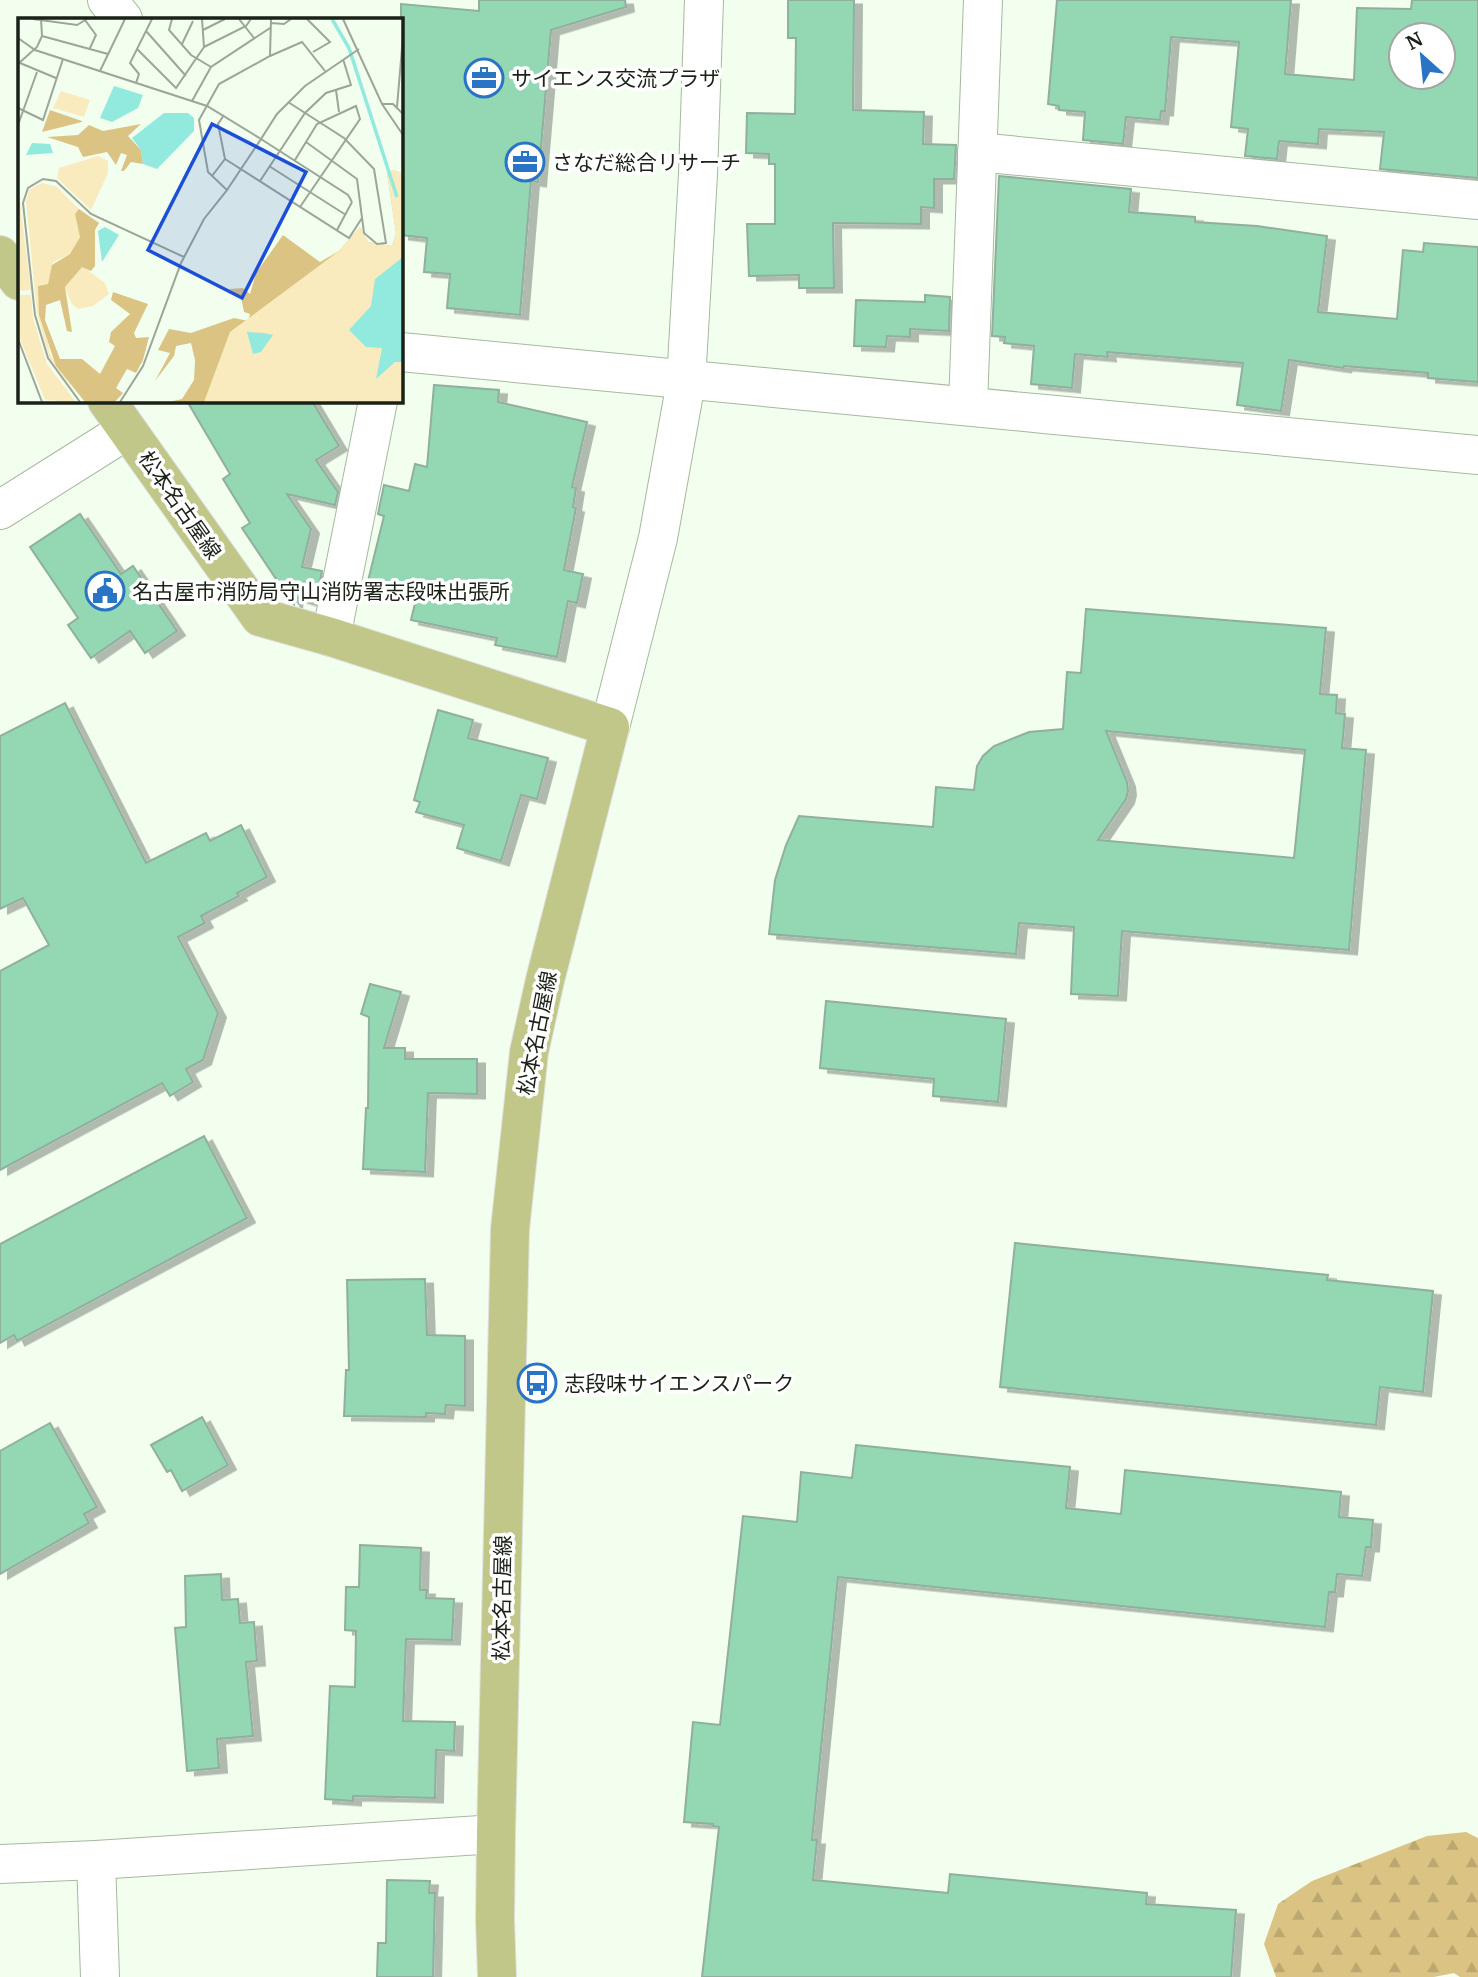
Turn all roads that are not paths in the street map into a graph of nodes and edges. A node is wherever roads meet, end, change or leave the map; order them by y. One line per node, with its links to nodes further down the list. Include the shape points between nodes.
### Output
1 (107, 0): 4 (street)
2 (704, 0): 10 (street)
3 (982, 0): 5 (street)
4 (121, 18)
5 (976, 152): 6 (street); 12 (street)
6 (1478, 200)
7 (0, 256): 8 (main road)
8 (18, 280)
9 (402, 352): 10 (street)
10 (686, 382): 12 (street); 17 (street, via 658,538)
11 (378, 402): 16 (street)
12 (968, 405): 14 (street)
13 (117, 415): 15 (street); 16 (main road, 松本名古屋線, via 260,617)
14 (1478, 455)
15 (0, 510)
16 (331, 637): 17 (main road, 松本名古屋線)
17 (610, 727): 18 (main road, 松本名古屋線, via 545,980 530,1052 518,1150 510,1229)
18 (496, 1834): 19 (street); 22 (main road, 松本名古屋線)
19 (96, 1860): 20 (street); 21 (street)
20 (0, 1864)
21 (100, 1977)
22 (497, 1977)

